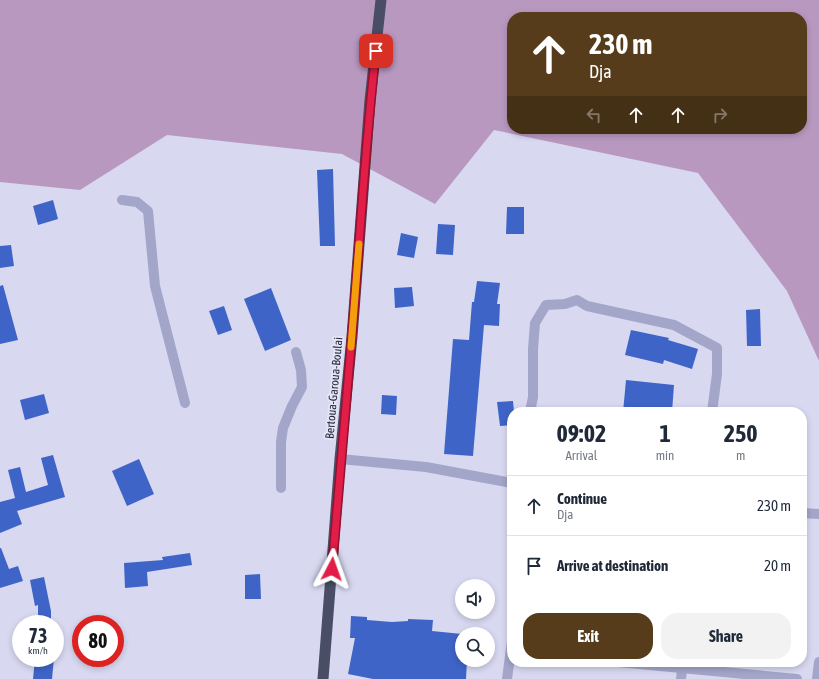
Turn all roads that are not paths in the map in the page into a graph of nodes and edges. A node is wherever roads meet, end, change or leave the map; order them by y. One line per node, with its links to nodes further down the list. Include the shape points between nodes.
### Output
1 (381, 0): 7 (highway, Bertoua-Garoua-Boulai, via 370,100)
2 (122, 200): 4 (street, via 137,202 148,211 154,286)
3 (296, 352): 9 (street, via 302,388 283,428)
4 (186, 403)
5 (531, 407): 6 (street, via 535,323 546,305 565,304 577,300 587,306 674,325 717,348)
6 (713, 407)
7 (340, 459): 8 (street, via 426,467); 16 (highway, Bertoua-Garoua-Boulai)
8 (507, 482)
9 (281, 488)
10 (807, 513): 11 (street)
11 (819, 514)
12 (819, 662): 19 (street)
13 (509, 667): 17 (street)
14 (658, 667): 15 (street)
15 (682, 670): 18 (street)
16 (323, 679)
17 (507, 679)
18 (797, 679)
19 (817, 679)

